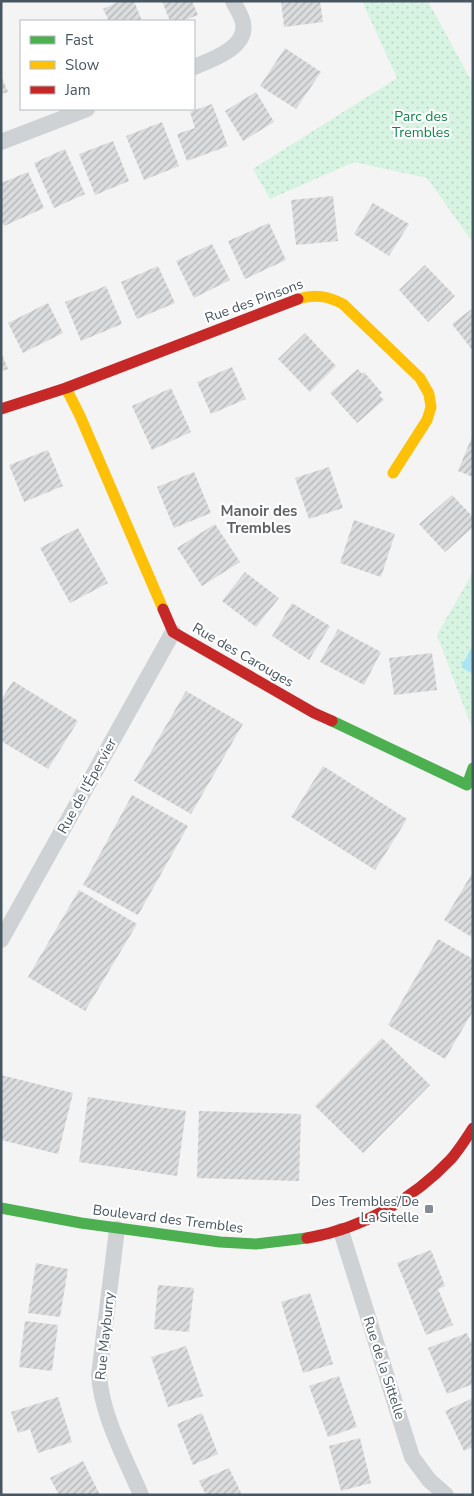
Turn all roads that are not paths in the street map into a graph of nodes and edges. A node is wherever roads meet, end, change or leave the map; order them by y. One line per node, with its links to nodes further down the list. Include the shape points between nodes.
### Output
1 (232, 1): 2 (street, via 243,24 240,39 220,57)
2 (195, 67)
3 (84, 110): 4 (street)
4 (1, 142)
5 (66, 388): 6 (street, Rue des Pinsons); 7 (street, Rue des Pinsons, via 300,298 316,295 332,298 355,315 420,378 429,394 432,407); 8 (street, Rue des Carouges)
6 (1, 409)
7 (393, 473)
8 (173, 632): 9 (street, Rue des Carouges, via 314,713 467,785); 10 (street, Rue de l'Épervier)
9 (473, 768)
10 (1, 940)
11 (473, 1128): 14 (street, Boulevard des Trembles, via 452,1158 425,1184 398,1205)
12 (1, 1208): 13 (street, Boulevard des Trembles)
13 (117, 1229): 14 (street, Boulevard des Trembles, via 255,1244); 15 (street, Rue Mayburry, via 99,1375 100,1393)
14 (341, 1231): 16 (street, Rue de la Sittelle, via 412,1457 429,1480)
15 (141, 1495)
16 (446, 1495)

